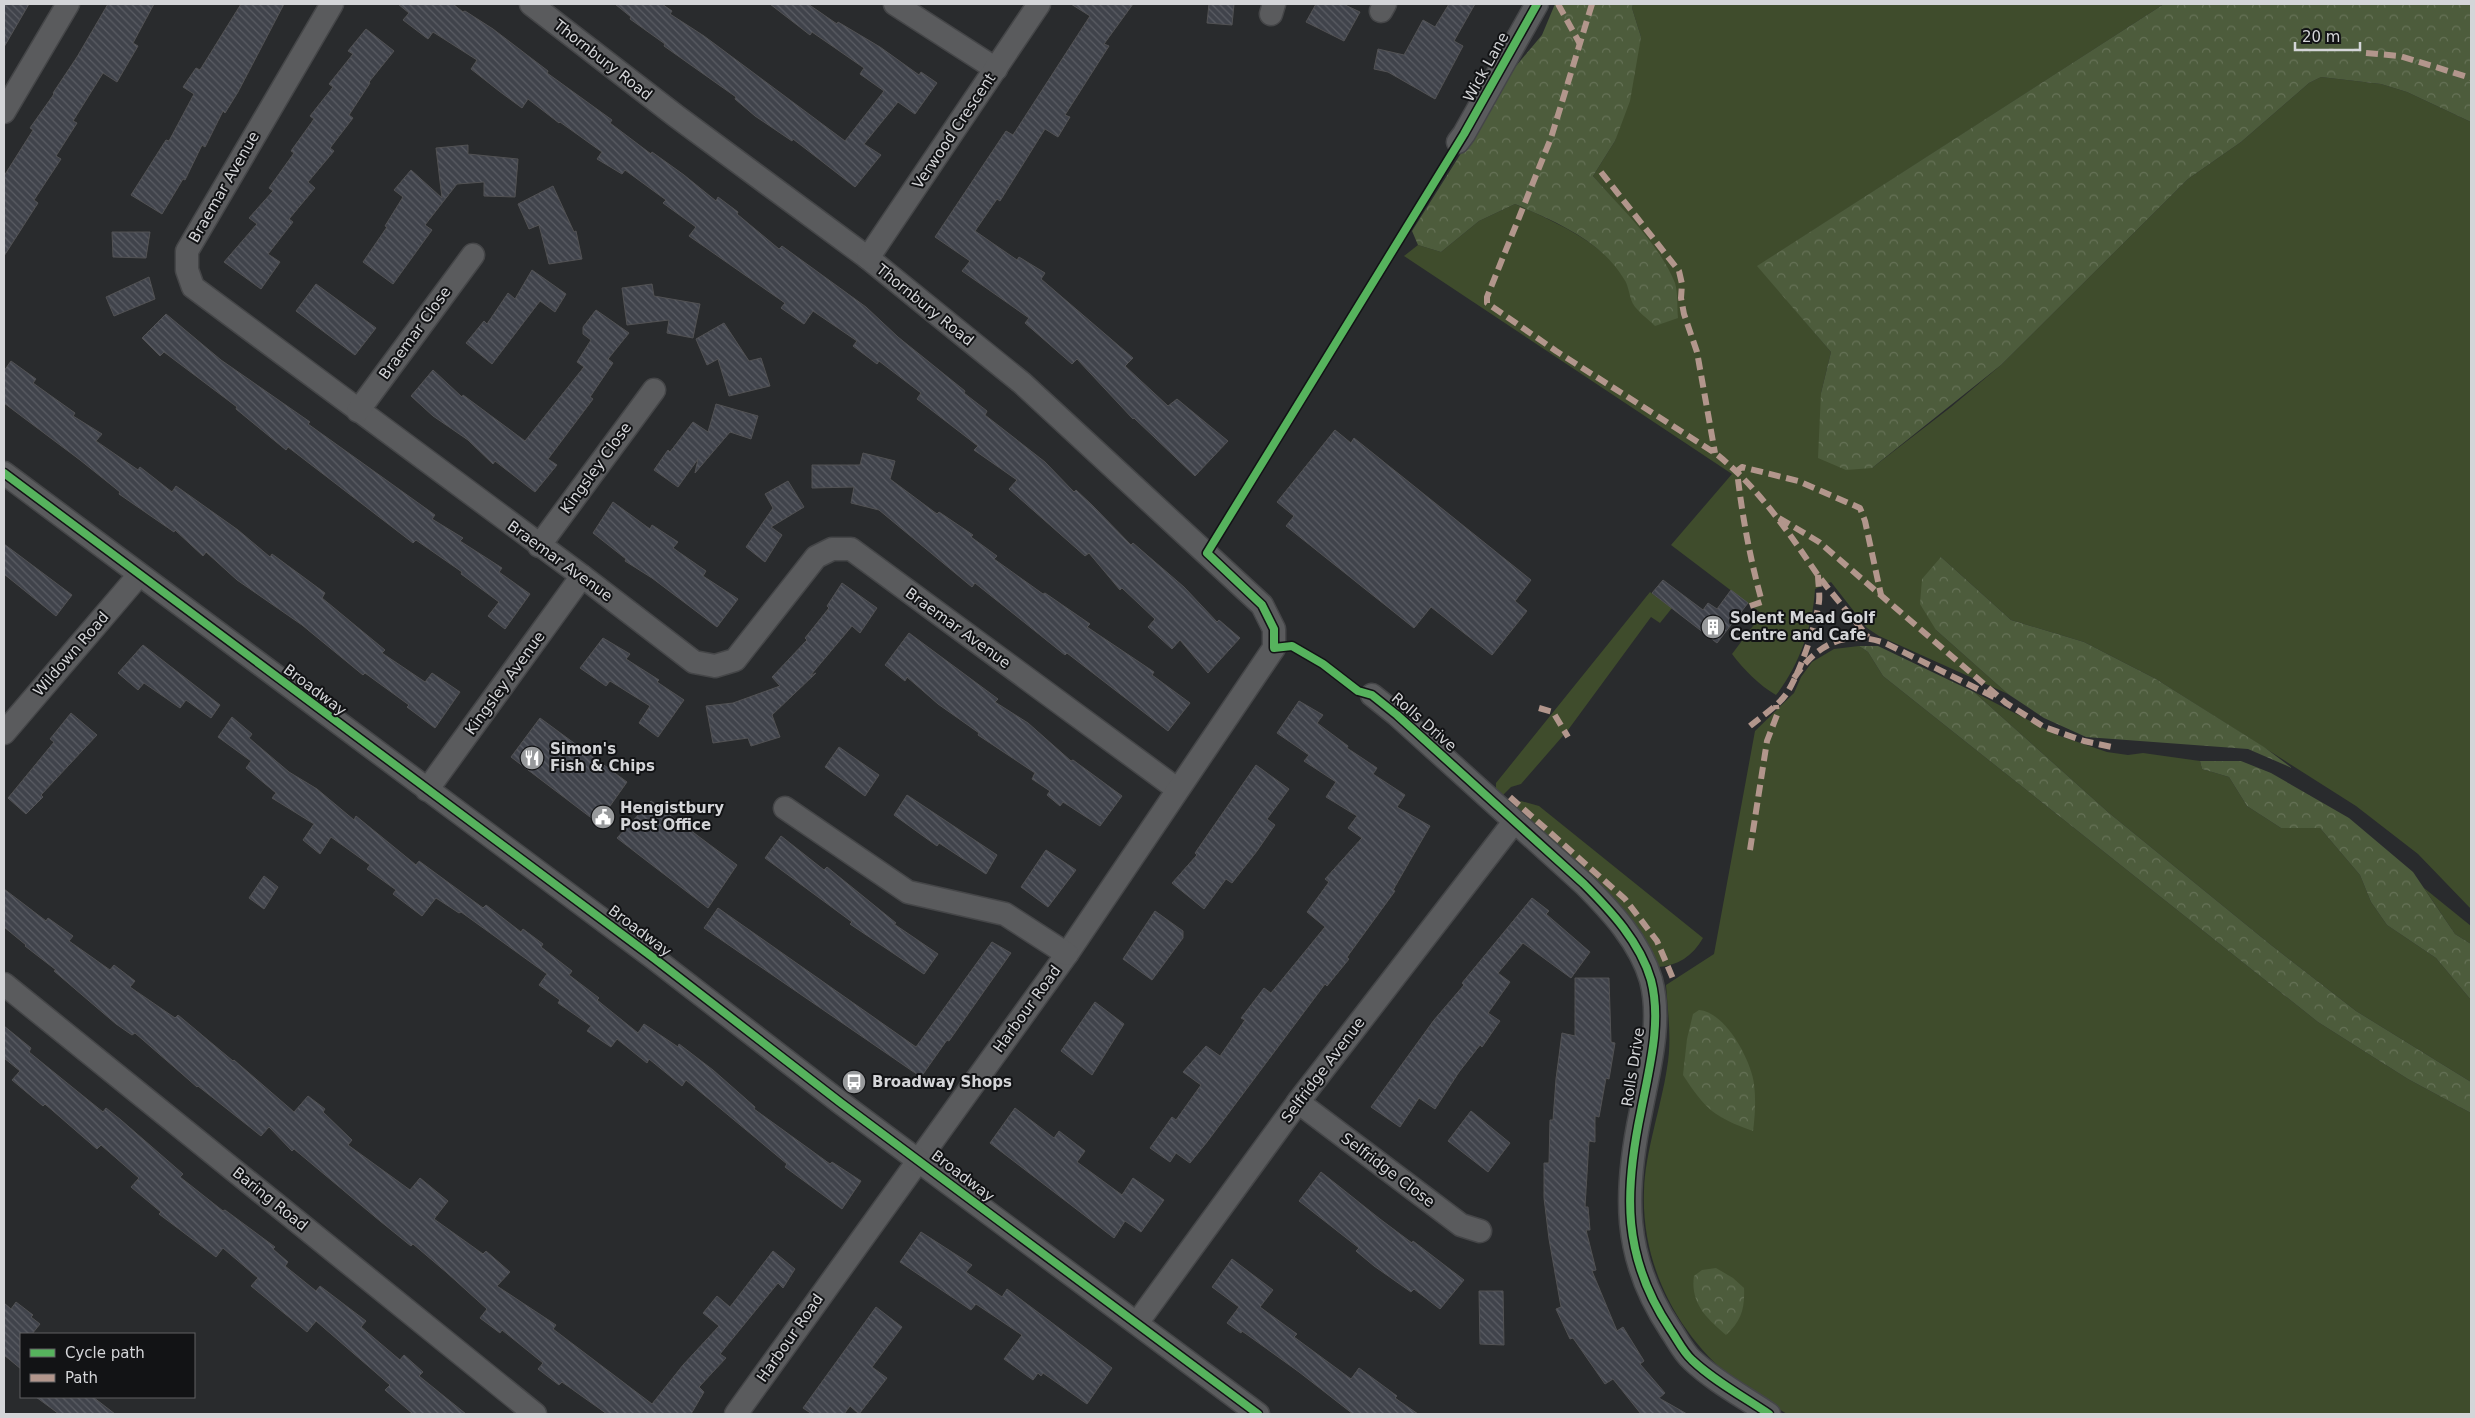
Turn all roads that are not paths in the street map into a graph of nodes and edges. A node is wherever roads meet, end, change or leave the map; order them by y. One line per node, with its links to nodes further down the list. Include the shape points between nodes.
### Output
1 (68, 4): 8 (street)
2 (332, 4): 13 (street, Braemar Avenue, via 186,251 186,270 193,287)
3 (531, 4): 11 (street, Thornbury Road)
4 (895, 4): 7 (street)
5 (1039, 4): 7 (street, Verwood Crescent)
6 (1537, 4): 9 (street, Wick Lane)
7 (996, 69): 11 (street, Verwood Crescent)
8 (4, 112)
9 (1458, 142)
10 (473, 255): 13 (street, Braemar Close)
11 (868, 258): 18 (street, Thornbury Road, via 1022,383 1262,605 1274,629)
12 (654, 390): 15 (street, Kingsley Close)
13 (358, 411): 15 (street, Braemar Avenue)
14 (4, 473): 16 (street, Broadway)
15 (539, 546): 17 (street, Braemar Avenue)
16 (139, 575): 20 (street, Wildown Road); 22 (street, Broadway)
17 (582, 576): 21 (street, Braemar Avenue, via 694,662 715,666 735,660 816,557 832,549 852,549); 22 (street, Kingsley Avenue)
18 (1274, 648): 21 (street, Harbour Road)
19 (1372, 695): 24 (street, Rolls Drive)
20 (4, 733)
21 (1177, 789): 25 (street, Harbour Road)
22 (427, 790): 28 (street, Broadway)
23 (785, 808): 25 (street, via 908,892 1005,914)
24 (1514, 822): 27 (street, Selfridge Avenue); 34 (street, Rolls Drive, via 1613,913 1634,942 1651,980 1653,1046 1631,1159 1629,1198 1634,1248 1656,1308 1691,1359)
25 (1067, 954): 28 (street, Harbour Road)
26 (4, 984): 31 (street, Baring Road)
27 (1298, 1102): 29 (street, Selfridge Close, via 1461,1225); 30 (street, Selfridge Avenue)
28 (918, 1159): 30 (street, Broadway); 32 (street, Harbour Road)
29 (1480, 1231)
30 (1137, 1323): 33 (street, Broadway)
31 (535, 1414)
32 (736, 1414)
33 (1258, 1414)
34 (1769, 1414)

